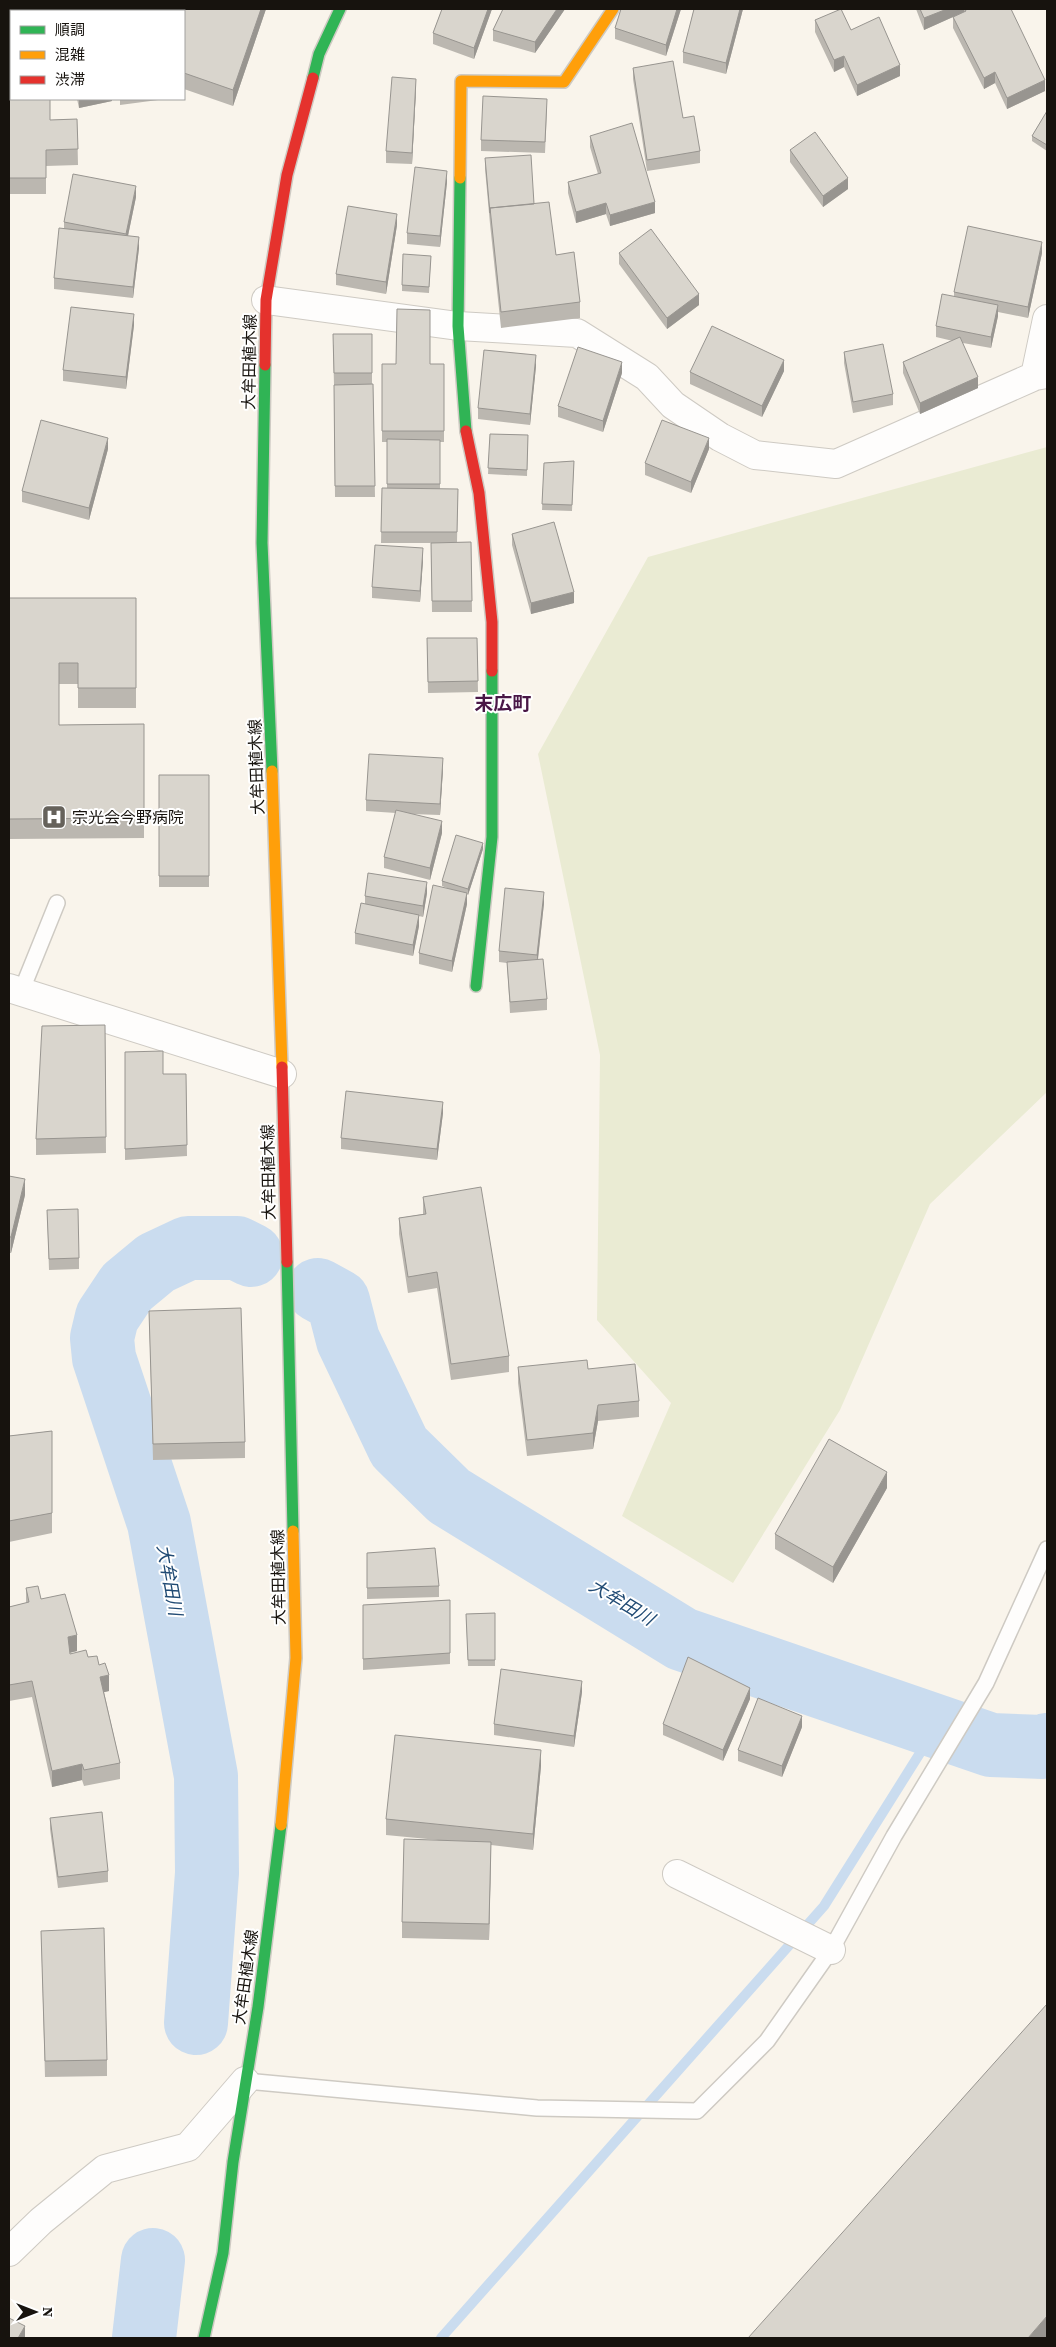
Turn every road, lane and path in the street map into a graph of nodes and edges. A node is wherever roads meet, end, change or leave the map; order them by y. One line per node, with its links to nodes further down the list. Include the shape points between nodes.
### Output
1 (340, 9): 3 (main road, 大牟田植木線, via 319,54 286,175)
2 (613, 9): 5 (main road, via 564,82 461,82)
3 (266, 300): 5 (street); 10 (main road, 大牟田植木線, via 262,543 280,949)
4 (1047, 319): 6 (street)
5 (458, 326): 6 (street, via 577,333 648,377 673,405 720,437 756,455 836,464); 8 (main road, via 466,437 479,493 492,622 492,838)
6 (1041, 375)
7 (57, 903): 9 (lane)
8 (476, 986)
9 (15, 990): 10 (street)
10 (282, 1074): 14 (main road, 大牟田植木線, via 296,1658 283,1810 258,2007)
11 (1047, 1549): 13 (lane, via 986,1682 894,1836)
12 (677, 1874): 13 (street)
13 (831, 1950): 14 (lane, via 767,2042 697,2111 537,2108)
14 (245, 2080): 15 (street, via 188,2147 105,2168); 16 (main road, 大牟田植木線, via 223,2253)
15 (9, 2252)
16 (204, 2338)

